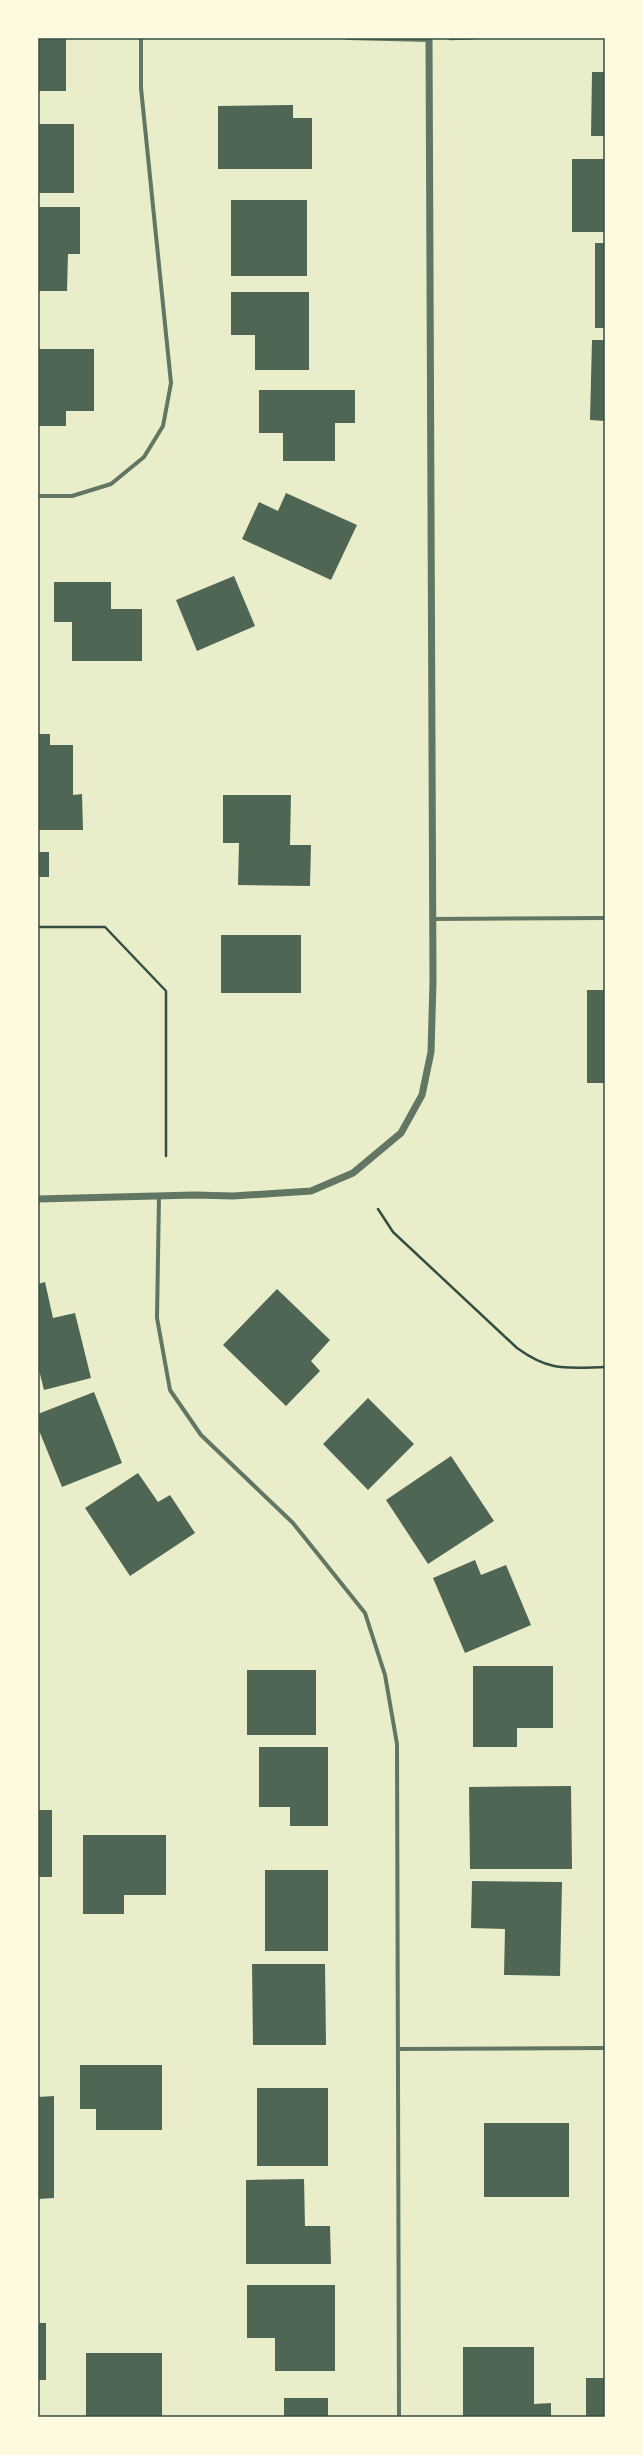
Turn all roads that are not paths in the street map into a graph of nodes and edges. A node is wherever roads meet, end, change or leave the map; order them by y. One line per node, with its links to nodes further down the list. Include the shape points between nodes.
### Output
1 (141, 38): 4 (street, via 141,88 171,384 163,426 144,457 111,484 72,496)
2 (347, 38): 3 (street)
3 (429, 39): 5 (street)
4 (38, 496)
5 (433, 918): 6 (street); 7 (street, via 431,1052 422,1095 401,1133 353,1173 311,1191 233,1196)
6 (605, 918)
7 (159, 1196): 8 (street); 10 (street, via 157,1318 170,1390 201,1435 293,1523 365,1613 385,1676 397,1744)
8 (38, 1199)
9 (605, 2048): 10 (street)
10 (398, 2049): 11 (street)
11 (399, 2417)

